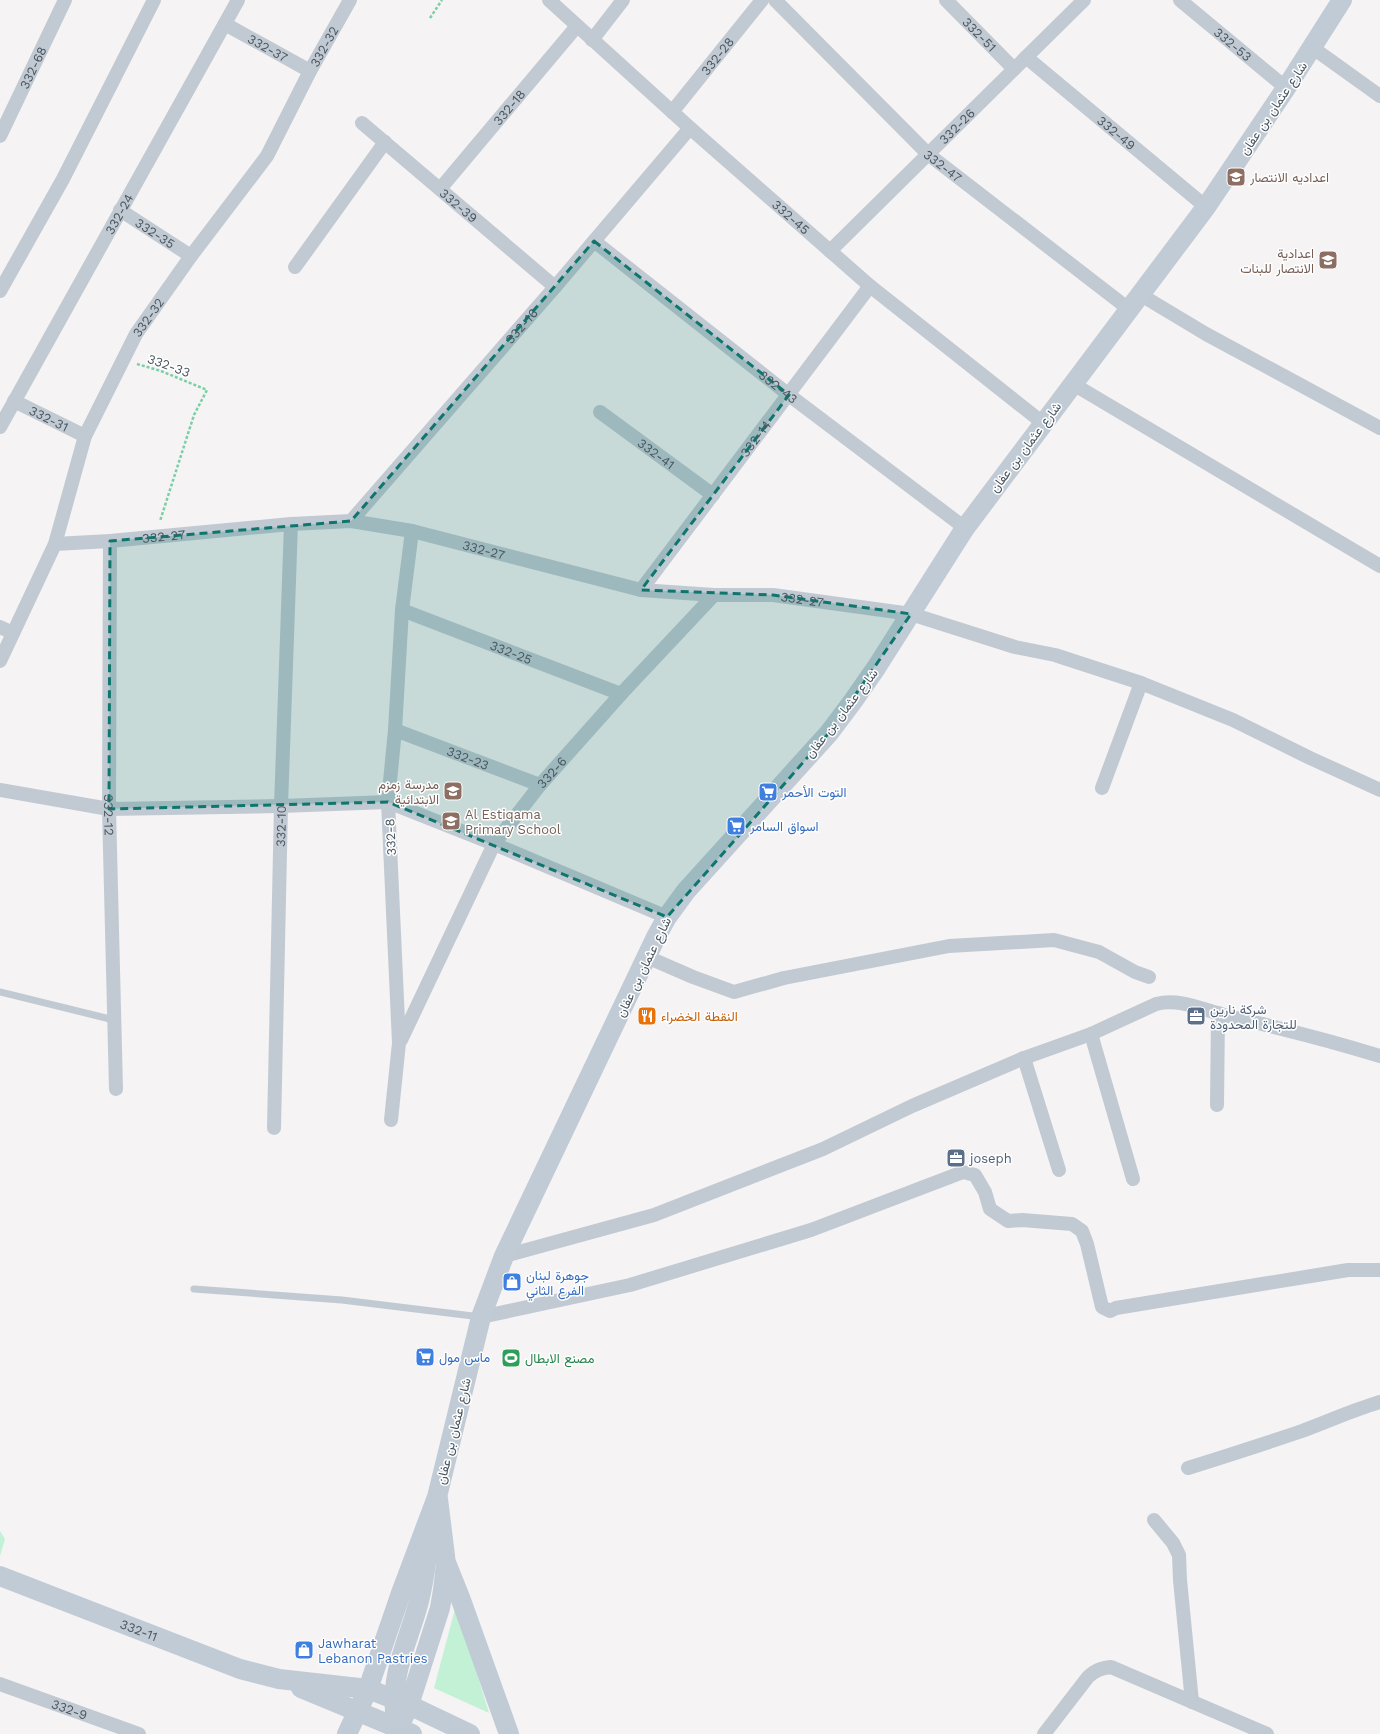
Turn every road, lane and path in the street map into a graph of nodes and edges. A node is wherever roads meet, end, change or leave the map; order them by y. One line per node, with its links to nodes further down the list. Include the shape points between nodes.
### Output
1 (65, 0): 27 (street, 332-68)
2 (154, 0): 39 (street, via 64,179)
3 (238, 0): 15 (street, 332-24)
4 (350, 0): 21 (street, 332-32)
5 (442, 0): 14 (path)
6 (549, 0): 16 (street, 332-45)
7 (623, 0): 17 (street)
8 (762, 0): 24 (street, 332-28)
9 (775, 0): 29 (street, 332-47)
10 (946, 0): 20 (street, 332-51)
11 (1084, 0): 19 (street, 332-26)
12 (1180, 0): 22 (street, 332-53)
13 (1342, 0): 18 (street, شارع عثمان بن عفان)
14 (430, 18)
15 (225, 24): 21 (street, 332-37); 32 (street, 332-24)
16 (577, 26): 17 (street, 332-45); 30 (street, 332-18)
17 (592, 40): 24 (street, 332-45)
18 (1313, 48): 22 (street, شارع عثمان بن عفان); 23 (street)
19 (1026, 57): 20 (street, 332-26); 31 (street, 332-49)
20 (1014, 69): 29 (street, 332-26)
21 (310, 71): 35 (street, 332-32, via 267,156)
22 (1286, 88): 31 (street, شارع عثمان بن عفان)
23 (1380, 96)
24 (672, 112): 26 (street, 332-45)
25 (362, 123): 28 (street, 332-39)
26 (690, 128): 33 (street, 332-16); 34 (street, 332-45)
27 (0, 136)
28 (384, 142): 30 (street, 332-39); 36 (street)
29 (928, 154): 34 (street, 332-26); 40 (street, 332-47)
30 (440, 189): 38 (street, 332-39)
31 (1206, 207): 40 (street, شارع عثمان بن عفان)
32 (120, 210): 35 (street, 332-35); 44 (street, 332-24)
33 (594, 241): 38 (street, 332-16); 43 (street, 332-43)
34 (830, 251): 37 (street, 332-45)
35 (191, 256): 41 (street, 332-32, via 136,334)
36 (295, 267)
37 (870, 286): 43 (street, 332-14); 46 (street, 332-45)
38 (556, 287): 51 (street, 332-16)
39 (0, 291)
40 (1136, 303): 42 (street, شارع عثمان بن عفان); 48 (street, 332-47, via 1206,334)
41 (123, 359): 49 (street, 332-32); 55 (path, 332-33, via 207,390 194,415)
42 (1073, 384): 46 (street, شارع عثمان بن عفان); 58 (street)
43 (789, 395): 50 (street, 332-14); 53 (street, 332-43)
44 (14, 401): 47 (street, 332-24); 49 (street, 332-31)
45 (600, 412): 50 (street, 332-41)
46 (1043, 423): 53 (street, شارع عثمان بن عفان)
47 (0, 427)
48 (1380, 428)
49 (84, 436): 57 (street, 332-32)
50 (713, 495): 59 (street, 332-14)
51 (351, 521): 52 (street, 332-27); 54 (street, 332-27)
52 (291, 524): 55 (street, 332-27); 74 (street, 332-10)
53 (965, 528): 62 (street, شارع عثمان بن عفان)
54 (412, 531): 59 (street, 332-27); 61 (street, 332-8)
55 (155, 537): 56 (street, 332-27)
56 (110, 541): 57 (street, 332-27); 75 (street, 332-12)
57 (55, 544): 64 (street, 332-32)
58 (1380, 566)
59 (642, 590): 60 (street, 332-27)
60 (714, 595): 62 (street, 332-27, via 773,595); 67 (street, 332-6)
61 (402, 610): 67 (street, 332-25); 68 (street, 332-8)
62 (911, 614): 66 (street, 332-27, via 1015,647 1055,655); 77 (street, شارع عثمان بن عفان, via 876,668 828,733 686,891)
63 (0, 626): 64 (street)
64 (13, 633): 65 (street, 332-32)
65 (0, 661)
66 (1141, 683): 70 (street); 72 (street, 332-27, via 1233,720)
67 (621, 694): 69 (street, 332-6)
68 (395, 730): 69 (street, 332-23); 73 (street, 332-8)
69 (540, 784): 76 (street, 332-6)
70 (1102, 788)
71 (0, 790): 75 (street)
72 (1380, 790)
73 (388, 802): 74 (street); 76 (street); 84 (street, 332-8)
74 (281, 806): 75 (street); 90 (street, 332-10)
75 (109, 809): 82 (street, 332-12)
76 (494, 844): 77 (street); 84 (street, 332-6)
77 (667, 917): 78 (street, شارع عثمان بن عفان)
78 (647, 957): 79 (street, via 734,992 784,978 949,946 1054,940 1099,952); 93 (street, شارع عثمان بن عفان)
79 (1149, 977)
80 (0, 992): 82 (lane)
81 (1218, 1013): 83 (street, via 1166,1001 1144,1008); 85 (street, via 1310,1035); 88 (street)
82 (114, 1020): 87 (street, 332-12)
83 (1091, 1034): 86 (street); 92 (street)
84 (399, 1043): 89 (street, 332-8)
85 (1380, 1056)
86 (1024, 1058): 91 (street); 93 (street, via 823,1148 654,1216)
87 (116, 1089)
88 (1217, 1105)
89 (391, 1120)
90 (274, 1128)
91 (1059, 1170)
92 (1133, 1179)
93 (504, 1256): 96 (street, شارع عثمان بن عفان)
94 (1380, 1270): 96 (street, via 1348,1270 1110,1311 1102,1307 1082,1231 1072,1224 1008,1221 990,1209 985,1192 975,1174 963,1172 811,1230 630,1285)
95 (194, 1289): 96 (lane, via 342,1300)
96 (481, 1317): 99 (street, شارع عثمان بن عفان)
97 (1380, 1402): 98 (street, via 1241,1452)
98 (1188, 1468)
99 (437, 1497): 101 (street, شارع عثمان بن عفان); 105 (street, شارع عثمان بن عفان); 106 (street, via 419,1600 397,1673)
100 (1154, 1520): 107 (street, via 1173,1543 1179,1555)
101 (446, 1564): 106 (street, شارع عثمان بن عفان, via 440,1608); 113 (street)
102 (0, 1576): 103 (street, 332-11, via 240,1669)
103 (279, 1678): 105 (street, 332-11); 108 (street, 332-11)
104 (0, 1684): 110 (street, 332-9)
105 (368, 1689): 106 (street, 332-11); 108 (street, شارع عثمان بن عفان)
106 (402, 1702): 109 (street, شارع عثمان بن عفان); 112 (street, 332-11)
107 (1192, 1702): 114 (street, via 1118,1669 1103,1667 1088,1677); 115 (street)
108 (358, 1711): 109 (street, 332-11); 111 (street, شارع عثمان بن عفان)
109 (402, 1732)
110 (139, 1734)
111 (347, 1734)
112 (470, 1734)
113 (509, 1734)
114 (1044, 1734)
115 (1267, 1734)

